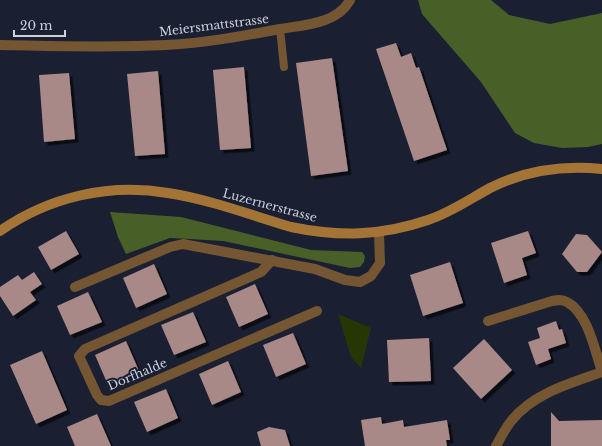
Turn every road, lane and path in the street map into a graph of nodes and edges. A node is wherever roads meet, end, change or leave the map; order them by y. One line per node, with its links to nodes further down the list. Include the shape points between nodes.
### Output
1 (350, 0): 2 (street, Meiersmattstrasse, via 346,7 330,18)
2 (280, 29): 3 (street, Meiersmattstrasse, via 195,43 166,45); 4 (lane)
3 (0, 45)
4 (284, 67)
5 (602, 169): 7 (main road, Luzernerstrasse, via 575,168 532,172 491,188 429,220)
6 (0, 231): 7 (main road, Luzernerstrasse, via 29,214 61,200 107,191 129,190 190,197 307,230 344,234)
7 (379, 233): 8 (street, via 380,263 371,276 360,282)
8 (272, 260): 9 (street, via 183,244 170,247); 10 (street, Dorfhalde, via 261,272 84,348 79,356 97,395 101,400 109,401)
9 (75, 287)
10 (317, 311)
11 (488, 321): 12 (street, via 552,301 567,302 584,319)
12 (602, 372): 13 (street, via 566,384 534,401 512,420)
13 (496, 446)

